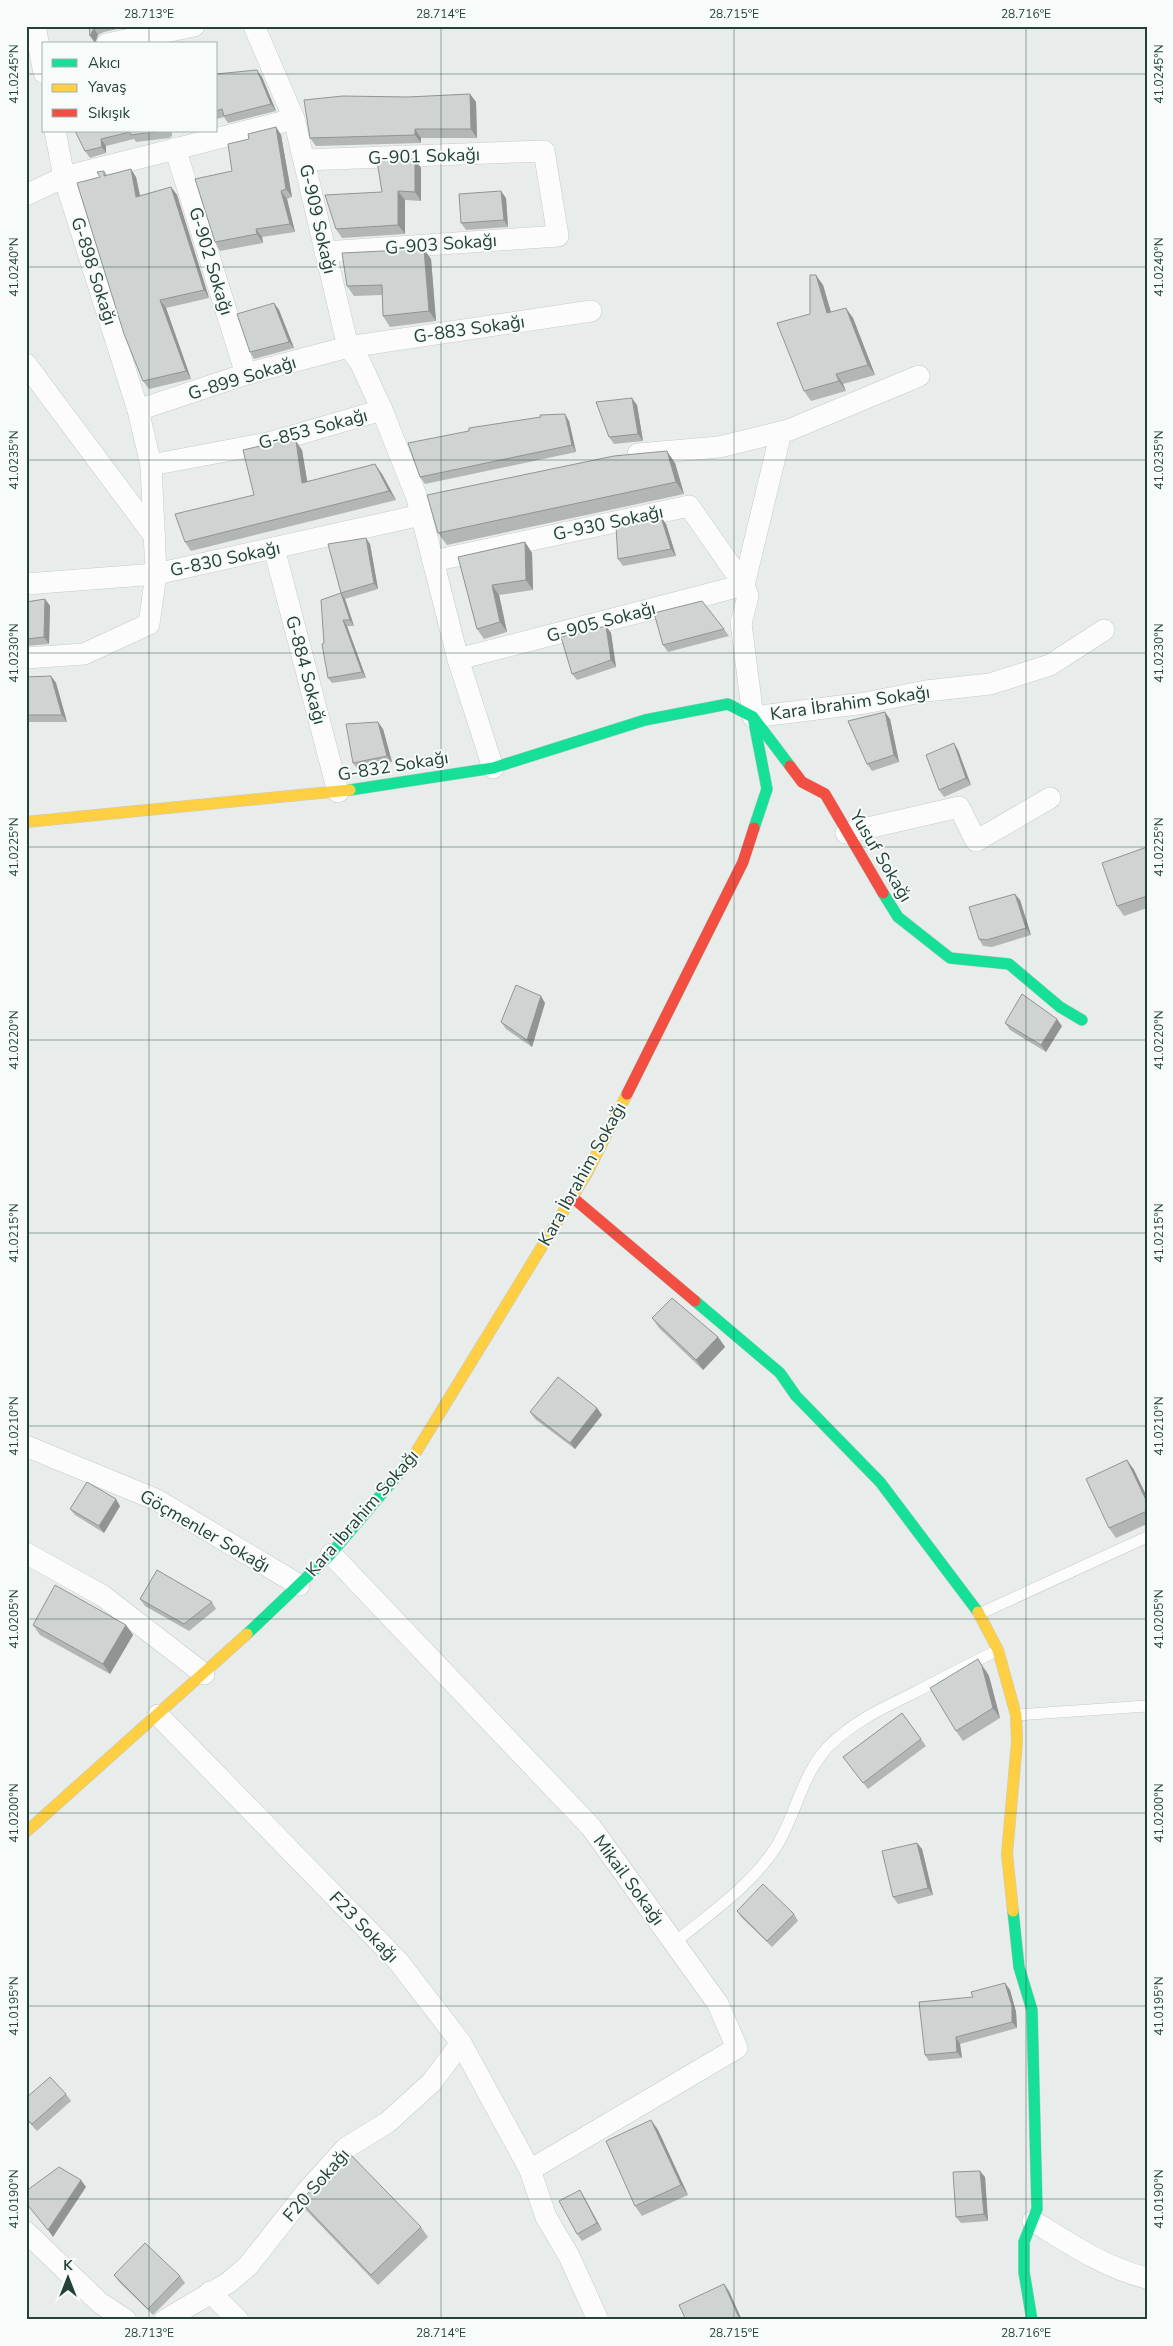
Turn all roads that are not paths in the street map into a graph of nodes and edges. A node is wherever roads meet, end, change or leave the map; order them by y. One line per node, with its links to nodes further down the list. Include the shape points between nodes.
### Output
1 (35, 26): 5 (street)
2 (194, 26): 4 (street)
3 (254, 26): 6 (street, G-909 Sokağı)
4 (117, 42)
5 (42, 58)
6 (294, 119): 8 (street); 9 (street, G-909 Sokağı)
7 (55, 132): 10 (street, G-898 Sokağı)
8 (175, 148): 10 (street); 17 (street, G-902 Sokağı)
9 (304, 160): 12 (street, G-901 Sokağı, via 544,151); 13 (street, G-909 Sokağı)
10 (64, 177): 11 (street); 19 (street, G-898 Sokağı)
11 (26, 196)
12 (558, 236): 13 (street, G-903 Sokağı)
13 (325, 252): 15 (street, G-909 Sokağı)
14 (591, 312): 15 (street, G-883 Sokağı)
15 (348, 347): 17 (street, G-899 Sokağı); 20 (street, G-909 Sokağı, via 360,362)
16 (26, 364): 25 (street)
17 (246, 374): 19 (street, G-899 Sokağı)
18 (919, 376): 21 (street)
19 (138, 410): 23 (street, G-898 Sokağı)
20 (382, 410): 23 (street, G-853 Sokağı, via 268,443); 24 (street, G-853 Sokağı)
21 (781, 432): 22 (street, via 720,447); 30 (street)
22 (617, 456)
23 (152, 465): 25 (street, G-898 Sokağı)
24 (425, 503): 26 (street, G-830 Sokağı); 27 (street)
25 (155, 537): 28 (street, G-898 Sokağı)
26 (274, 548): 28 (street, G-830 Sokağı); 36 (street, G-884 Sokağı)
27 (433, 562): 30 (street, G-930 Sokağı, via 689,506); 33 (street)
28 (156, 574): 29 (street, G-830 Sokağı); 32 (street, G-898 Sokağı, via 148,624 84,654)
29 (26, 584)
30 (744, 585): 33 (street, G-905 Sokağı); 34 (street, via 748,596 740,623)
31 (1104, 630): 34 (street, Kara İbrahim Sokağı, via 1050,665 990,684)
32 (26, 658)
33 (458, 659): 35 (street)
34 (753, 717): 35 (street, G-832 Sokağı, via 728,704 685,711 645,720); 39 (street, Yusuf Sokağı, via 802,782 824,794); 41 (street, Kara İbrahim Sokağı, via 768,789 744,862)
35 (493, 768): 36 (street, G-832 Sokağı)
36 (338, 792): 38 (street, G-832 Sokağı)
37 (1050, 798): 39 (street, via 976,841 959,807)
38 (26, 822)
39 (846, 834): 40 (street, Yusuf Sokağı, via 898,917 950,958 1010,964 1060,1007)
40 (1082, 1020)
41 (572, 1198): 45 (street, Kara İbrahim Sokağı, via 414,1456); 47 (street, via 780,1372 796,1396 880,1482)
42 (30, 1453): 46 (street, Göçmenler Sokağı, via 157,1500)
43 (1147, 1537): 47 (lane)
44 (26, 1553): 49 (street, via 103,1596)
45 (331, 1554): 46 (street, Kara İbrahim Sokağı); 54 (street, Mikail Sokağı, via 591,1826)
46 (299, 1585): 49 (street, Kara İbrahim Sokağı)
47 (979, 1614): 48 (street)
48 (998, 1650): 52 (street); 54 (lane, via 869,1715 840,1736 807,1776 784,1832 767,1860 745,1883)
49 (204, 1674): 51 (street, Kara İbrahim Sokağı)
50 (1147, 1706): 52 (lane)
51 (158, 1715): 53 (street, Kara İbrahim Sokağı); 55 (street, F23 Sokağı, via 398,1961)
52 (1016, 1715): 57 (street, via 1017,1742 1007,1854 1019,1967 1032,2010 1037,2210)
53 (26, 1832)
54 (674, 1943): 56 (street, Mikail Sokağı, via 718,2004 737,2048)
55 (461, 2043): 56 (street, F23 Sokağı); 60 (street, F20 Sokağı, via 432,2082 388,2122 346,2148 307,2191 248,2266 228,2283)
56 (530, 2170): 64 (street, via 546,2217 569,2256)
57 (1033, 2221): 59 (street, via 1125,2273); 65 (street, via 1024,2242 1024,2272)
58 (26, 2232): 61 (street, via 100,2303)
59 (1147, 2278)
60 (210, 2292): 62 (street, F20 Sokağı); 63 (street)
61 (126, 2320)
62 (165, 2320)
63 (238, 2320)
64 (598, 2320)
65 (1032, 2320)

